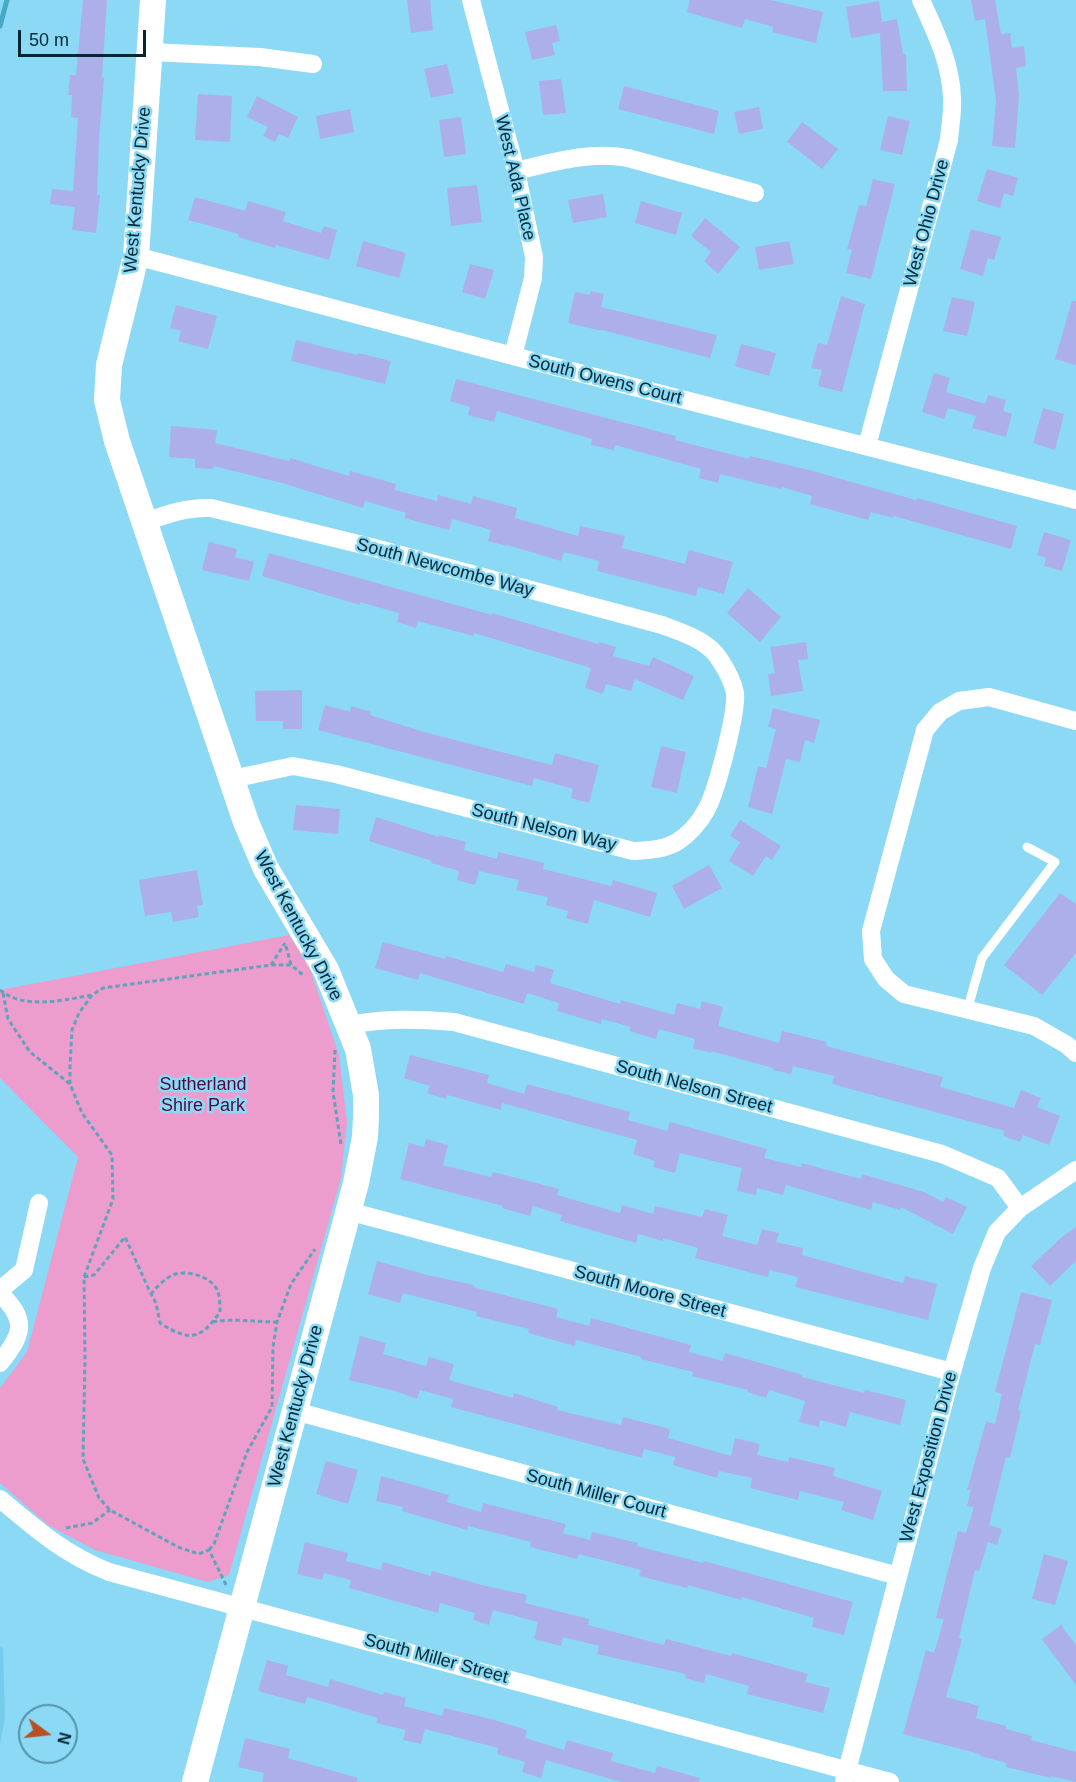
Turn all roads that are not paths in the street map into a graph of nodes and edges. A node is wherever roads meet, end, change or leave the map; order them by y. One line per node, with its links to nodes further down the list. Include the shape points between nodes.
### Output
1 (153, 0): 4 (street, West Kentucky Drive)
2 (471, 0): 6 (street, West Ada Place)
3 (921, 0): 10 (street, West Ohio Drive, via 947,66 952,97 949,140)
4 (150, 52): 5 (street, via 260,57); 8 (street, West Kentucky Drive)
5 (313, 64)
6 (516, 171): 7 (street, via 582,155 608,154); 9 (street, West Ada Place, via 534,257 533,278)
7 (755, 193)
8 (136, 256): 9 (street, South Owens Court); 12 (street, West Kentucky Drive, via 109,365 107,400)
9 (513, 356): 10 (street, South Owens Court)
10 (867, 446): 11 (street, South Owens Court)
11 (1076, 500)
12 (144, 523): 13 (street, South Newcombe Way, via 171,512 211,508 360,544 662,625 708,647); 15 (street, West Kentucky Drive)
13 (728, 675): 15 (street, South Nelson Way, via 735,691 735,707 721,769 706,811 678,841 662,849 633,851 293,766)
14 (1076, 721): 17 (street, via 989,697 959,701 940,712 925,730 871,931 873,959 886,979 904,994)
15 (232, 779): 18 (street, West Kentucky Drive, via 266,869 326,970)
16 (1027, 847): 17 (lane, via 1055,862 982,958)
17 (967, 1011): 19 (street, via 1034,1026)
18 (349, 1025): 22 (street, South Nelson Street, via 412,1018 454,1022 942,1154 998,1178); 23 (street, West Kentucky Drive, via 363,1074 366,1117)
19 (1076, 1053)
20 (1076, 1170): 22 (street, West Exposition Drive)
21 (39, 1203): 24 (street, via 24,1270)
22 (1020, 1208): 26 (street, West Exposition Drive, via 997,1232 982,1268)
23 (348, 1211): 26 (street, South Moore Street); 27 (street, West Kentucky Drive)
24 (0, 1292): 25 (street, via 20,1321 16,1343)
25 (0, 1363)
26 (952, 1372): 29 (street, West Exposition Drive)
27 (295, 1411): 29 (street, South Miller Court); 30 (street, West Kentucky Drive)
28 (0, 1499): 30 (street, South Miller Street, via 45,1537 88,1564)
29 (898, 1576): 31 (street, West Exposition Drive)
30 (231, 1605): 31 (street, South Miller Street, via 561,1693); 32 (street, West Kentucky Drive)
31 (845, 1777): 33 (street, South Miller Street)
32 (195, 1782)
33 (890, 1782)

